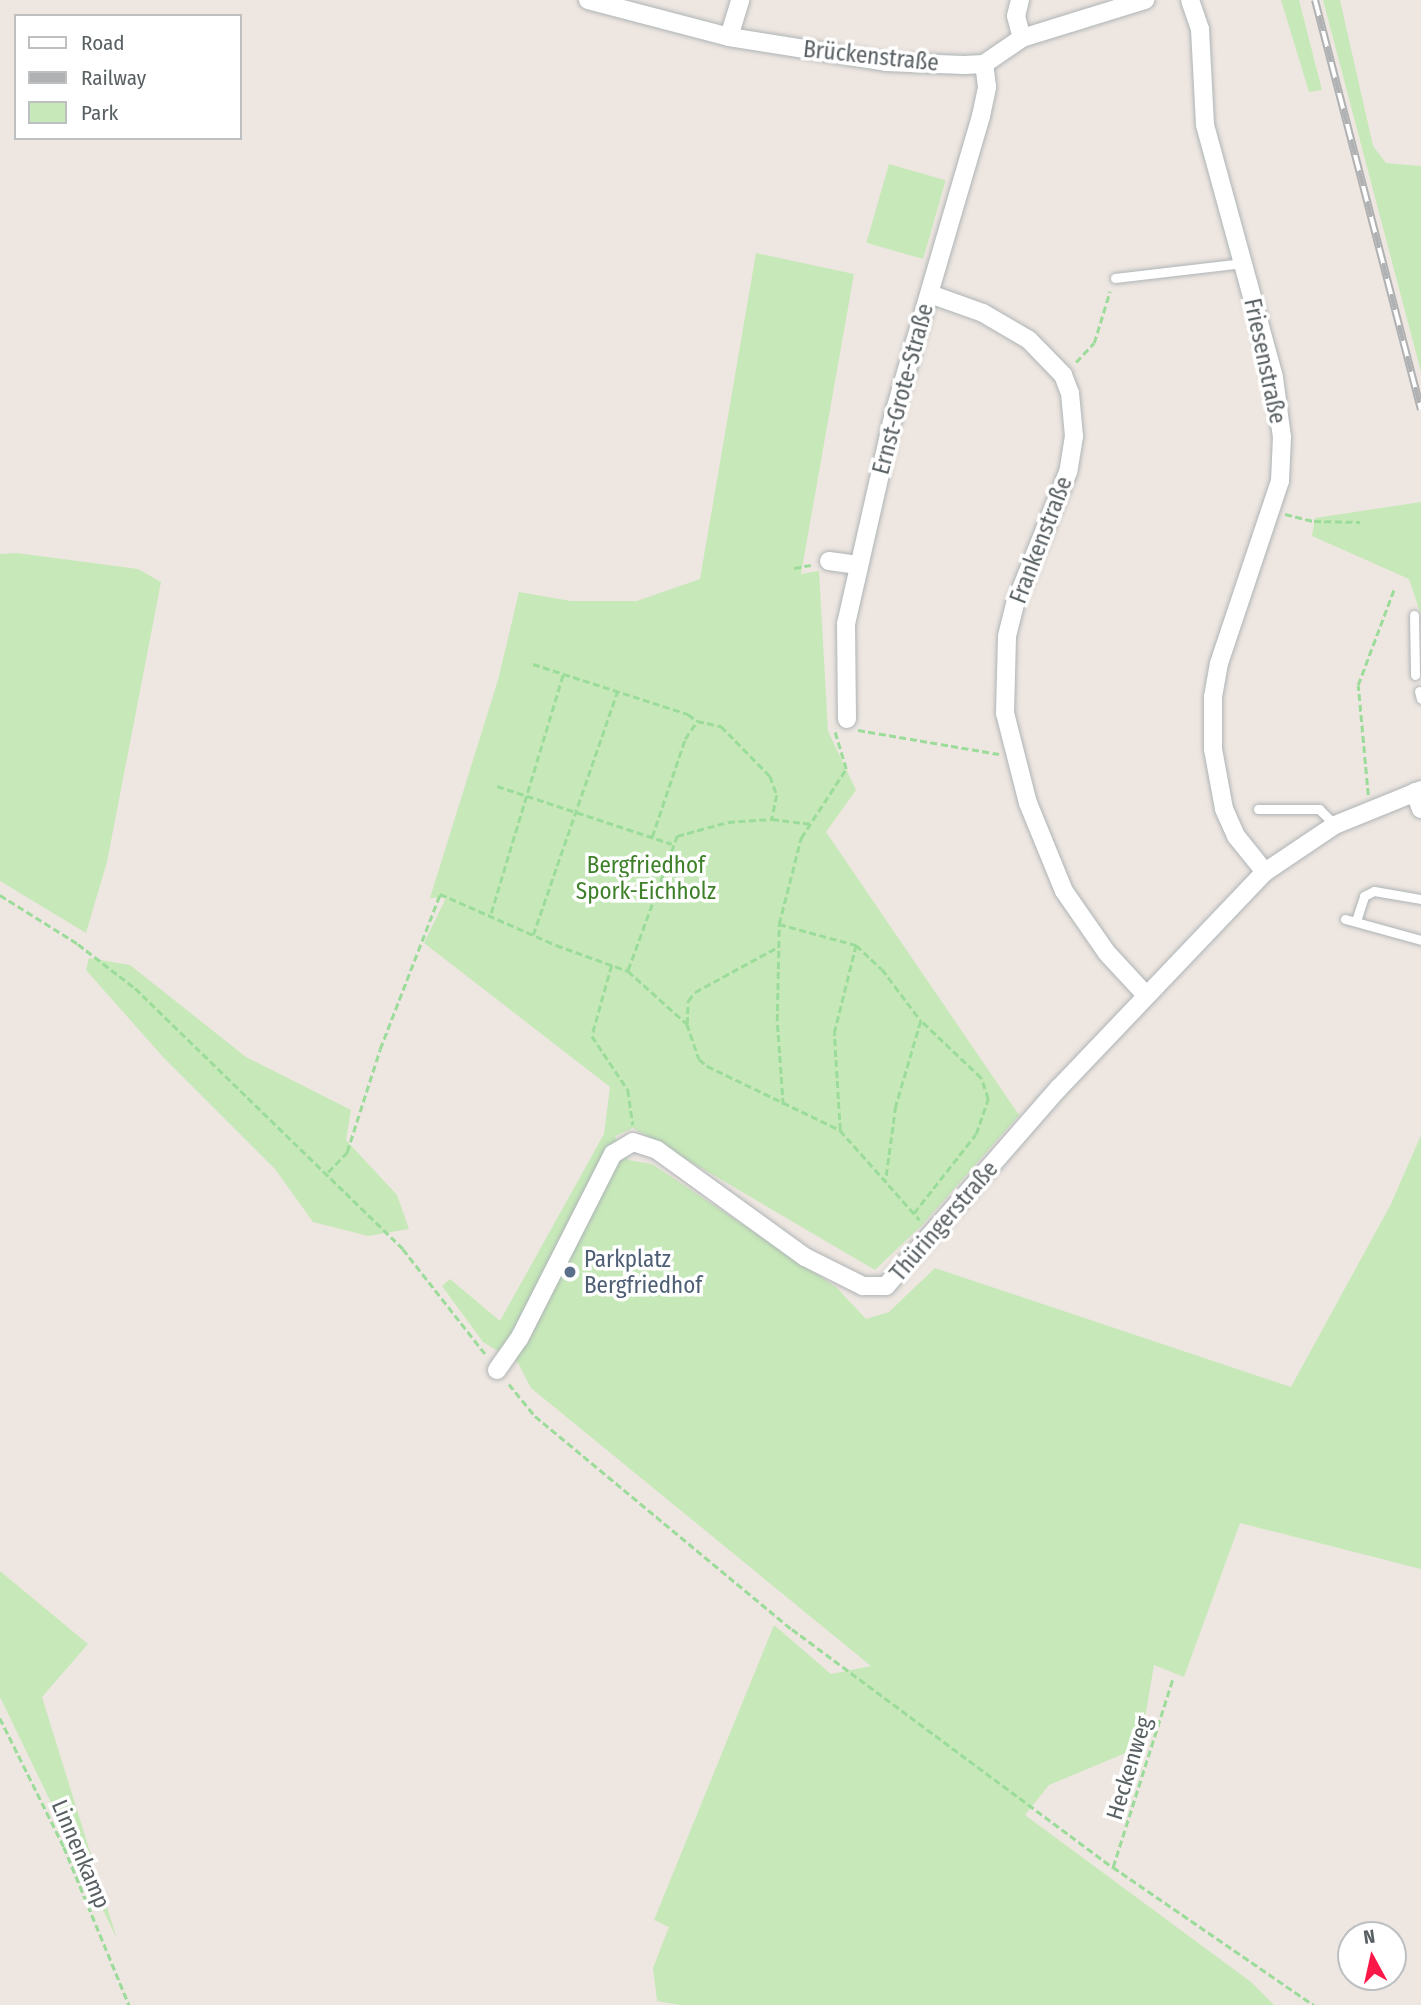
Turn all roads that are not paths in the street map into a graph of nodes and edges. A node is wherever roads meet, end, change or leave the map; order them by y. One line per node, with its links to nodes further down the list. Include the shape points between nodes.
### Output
1 (588, 0): 6 (street, Brückenstraße)
2 (740, 0): 6 (street)
3 (1020, 0): 7 (street, via 1016,16)
4 (1145, 0): 7 (street)
5 (1191, 0): 9 (street, Friesenstraße, via 1200,29 1205,125)
6 (729, 37): 8 (street, Brückenstraße, via 886,62)
7 (1022, 38): 8 (street)
8 (984, 64): 11 (street, Ernst-Grote-Straße, via 987,87 981,116)
9 (1243, 263): 10 (lane); 20 (street, Friesenstraße, via 1274,377 1282,437 1280,481 1219,663 1213,697 1213,749 1224,808 1236,836)
10 (1115, 278)
11 (930, 294): 13 (street, Ernst-Grote-Straße, via 893,417); 25 (street, Frankenstraße, via 983,313 1029,340 1063,375 1070,393 1074,436 1068,472 1015,604 1007,637 1004,713 1028,803 1064,891 1107,953)
12 (829, 561): 13 (street)
13 (858, 565): 16 (street, Ernst-Grote-Straße, via 846,624)
14 (1414, 615): 15 (lane)
15 (1415, 676)
16 (847, 718)
17 (1419, 797): 19 (street, Thüringerstraße, via 1374,808)
18 (1258, 808): 19 (lane, via 1319,809)
19 (1335, 825): 20 (street, Thüringerstraße)
20 (1265, 872): 25 (street, Thüringerstraße)
21 (1421, 899): 23 (lane, via 1374,891 1364,896)
22 (1345, 919): 23 (lane)
23 (1356, 921): 24 (lane)
24 (1421, 940)
25 (1146, 995): 26 (street, Thüringerstraße, via 886,1286 863,1286 805,1257 657,1150 633,1142 613,1154 519,1339)
26 (497, 1370)

